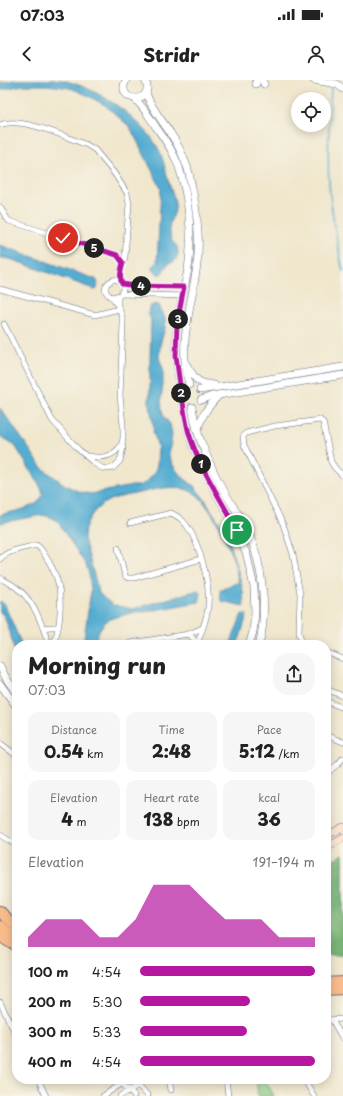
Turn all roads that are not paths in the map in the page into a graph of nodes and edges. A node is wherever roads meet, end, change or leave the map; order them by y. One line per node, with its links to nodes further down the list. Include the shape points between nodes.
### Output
1 (126, 80): 6 (street, via 124,90 128,96)
2 (314, 80): 4 (street)
3 (148, 81): 5 (street)
4 (342, 86)
5 (146, 93): 6 (street); 16 (street, via 187,164 198,232 199,252)
6 (134, 98): 15 (street, via 163,137 179,166 190,233)
7 (0, 125): 9 (street, via 16,122 32,125 95,150 127,193 130,204)
8 (0, 207): 10 (street, via 10,221)
9 (125, 249): 10 (street); 11 (street)
10 (117, 255): 11 (street)
11 (123, 263): 12 (street)
12 (120, 272): 13 (street); 14 (street)
13 (113, 279): 14 (street); 20 (street, via 108,282 106,288)
14 (122, 283): 15 (street, via 132,286); 18 (street)
15 (184, 285): 16 (street); 19 (street)
16 (194, 285): 23 (street)
17 (0, 289): 21 (street, via 95,315)
18 (120, 295): 19 (street); 20 (street); 21 (street)
19 (182, 296): 22 (street)
20 (112, 297): 21 (street)
21 (118, 307): 37 (street, via 123,324 120,396)
22 (177, 322): 23 (street); 31 (street, via 176,356)
23 (186, 323): 25 (street)
24 (4, 324): 38 (street, via 49,416 68,439)
25 (184, 363): 28 (street); 29 (street, via 200,382)
26 (343, 367): 29 (street)
27 (343, 375): 32 (street)
28 (189, 385): 30 (street); 31 (street)
29 (225, 386): 30 (street)
30 (200, 390): 33 (street)
31 (181, 392): 34 (street)
32 (219, 395): 33 (street); 36 (street, via 203,415)
33 (202, 400): 35 (street)
34 (183, 402): 35 (street); 56 (street, via 193,446 237,530 247,556 254,586 256,612)
35 (192, 407): 36 (street)
36 (198, 431): 57 (street, via 220,484 249,535 257,559 264,612)
37 (122, 443): 39 (street, via 118,450); 40 (street, via 120,461 113,468)
38 (87, 456): 39 (street); 40 (street)
39 (103, 458): 40 (street)
40 (102, 468)
41 (343, 476): 58 (street, via 331,462 323,422 320,420 275,426 246,433 243,437 244,445 283,524 293,554 300,594)
42 (130, 523): 45 (street, via 171,513 176,515 189,529)
43 (118, 548): 45 (street, via 125,576 128,578)
44 (0, 559): 47 (street, via 5,554 20,549 36,545 41,548 58,584)
45 (201, 559): 49 (street, via 205,568 209,597)
46 (0, 578): 48 (street, via 28,598)
47 (58, 627): 48 (street); 52 (street)
48 (43, 628): 51 (street)
49 (202, 628): 50 (street); 55 (street)
50 (189, 634): 53 (street); 54 (street)
51 (48, 640)
52 (53, 640)
53 (150, 640)
54 (194, 640)
55 (198, 640)
56 (251, 640)
57 (260, 640)
58 (301, 640)
59 (331, 654): 60 (street)
60 (343, 658)
61 (0, 666): 63 (street)
62 (0, 684): 66 (street)
63 (12, 687)
64 (331, 691): 65 (street)
65 (343, 696)
66 (12, 700)
67 (331, 703): 68 (street)
68 (343, 708)
69 (331, 737): 70 (street)
70 (343, 742)
71 (0, 743): 72 (street)
72 (12, 752)
73 (343, 758): 74 (street)
74 (331, 770)
75 (343, 827): 76 (main road)
76 (331, 833)
77 (0, 835): 79 (street)
78 (343, 838): 80 (main road)
79 (12, 842)
80 (331, 845)
81 (0, 912): 82 (highway)
82 (12, 922)
83 (0, 926): 84 (highway)
84 (12, 934)
85 (0, 936): 86 (highway)
86 (12, 944)
87 (343, 982): 88 (highway)
88 (331, 983)
89 (343, 989): 90 (highway)
90 (331, 990)
91 (0, 1002): 95 (street)
92 (343, 1019): 93 (street)
93 (331, 1020)
94 (331, 1023): 96 (street)
95 (12, 1027)
96 (343, 1039)
97 (40, 1084): 106 (street)
98 (117, 1084): 107 (street)
99 (123, 1084): 105 (street)
100 (170, 1084): 104 (street)
101 (227, 1084): 111 (street)
102 (307, 1084): 112 (street)
103 (139, 1085): 105 (street); 110 (street)
104 (171, 1090)
105 (129, 1091): 108 (street); 109 (street)
106 (46, 1096)
107 (103, 1096)
108 (120, 1096)
109 (134, 1096)
110 (148, 1096)
111 (228, 1096)
112 (314, 1096)

